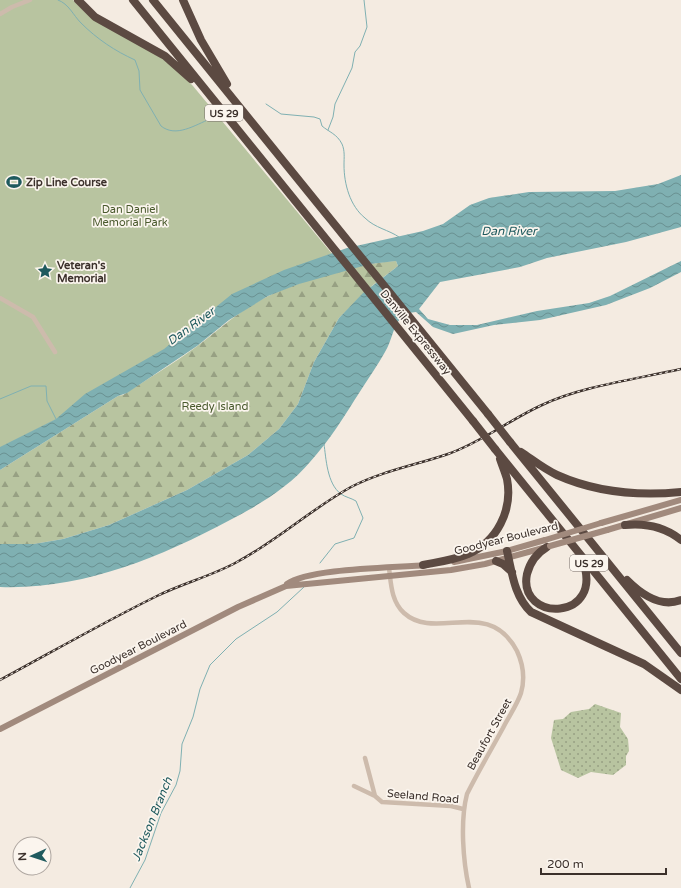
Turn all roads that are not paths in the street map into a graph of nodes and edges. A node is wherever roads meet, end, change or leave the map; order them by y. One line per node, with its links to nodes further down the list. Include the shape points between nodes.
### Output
1 (30, 0): 6 (street)
2 (78, 0): 7 (highway, via 95,17 154,49 175,64)
3 (133, 0): 7 (highway, Danville Expressway / US 29)
4 (153, 0): 8 (highway, Danville Expressway / US 29)
5 (184, 0): 8 (highway, via 216,67 236,98 268,137)
6 (0, 14)
7 (242, 135): 12 (highway, Danville Expressway / US 29, bridge)
8 (272, 148): 11 (highway, Danville Expressway / US 29, bridge)
9 (0, 298): 10 (street, via 32,317)
10 (55, 352)
11 (512, 445): 13 (highway, via 546,469 582,484 630,492); 22 (highway, Danville Expressway / US 29)
12 (496, 450): 19 (highway, Danville Expressway / US 29); 23 (highway, via 508,488 506,508 499,526 485,544 469,554)
13 (681, 492)
14 (681, 500): 18 (main road, Goodyear Boulevard, bridge, via 601,524)
15 (681, 508): 16 (main road, Goodyear Boulevard)
16 (625, 525): 17 (highway, via 658,527); 18 (main road, Goodyear Boulevard, bridge)
17 (681, 540)
18 (548, 544): 19 (highway, via 532,561 526,580 534,600 552,609 568,607 583,595 586,572); 20 (main road, Goodyear Boulevard)
19 (578, 549): 30 (highway, Danville Expressway / US 29)
20 (508, 555): 21 (main road, Goodyear Boulevard); 23 (main road, Goodyear Boulevard); 25 (highway)
21 (496, 561): 25 (highway); 26 (main road, Goodyear Boulevard, via 451,570)
22 (607, 562): 28 (highway, via 612,563 635,587 650,597 668,602); 29 (highway, Danville Expressway / US 29)
23 (423, 565): 24 (main road, Goodyear Boulevard)
24 (389, 568): 26 (street, Beaufort Street); 27 (main road, Goodyear Boulevard, via 298,578)
25 (512, 572): 31 (highway, via 522,601 531,612 644,664)
26 (390, 576): 27 (main road, Goodyear Boulevard); 36 (street, Beaufort Street, via 395,600 409,617 428,624 466,621 485,624 511,642 521,662 523,676 520,696 467,794)
27 (286, 586): 32 (main road, Goodyear Boulevard)
28 (681, 600)
29 (681, 654)
30 (681, 679)
31 (681, 690)
32 (0, 728)
33 (364, 758): 35 (street)
34 (354, 786): 35 (street, Seeland Road)
35 (375, 796): 36 (street, Seeland Road, via 382,802)
36 (463, 809): 37 (street, Seeland Road)
37 (469, 888)

